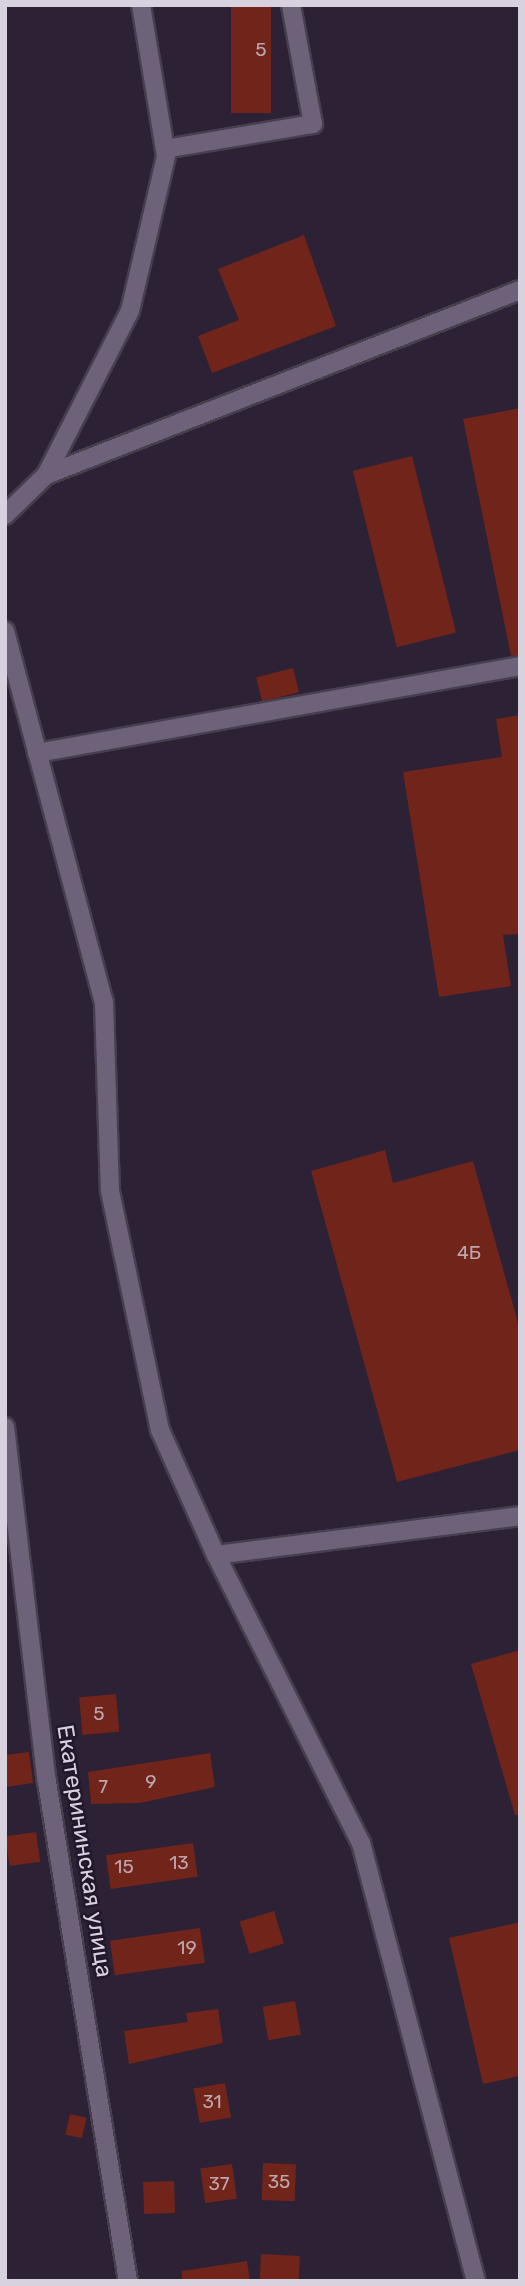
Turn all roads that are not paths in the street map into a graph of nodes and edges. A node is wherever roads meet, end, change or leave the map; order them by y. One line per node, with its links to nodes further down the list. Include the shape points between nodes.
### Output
1 (141, 5): 3 (street)
2 (291, 5): 3 (street, via 313,124)
3 (165, 149): 5 (street, via 130,311)
4 (520, 290): 5 (street)
5 (46, 475): 6 (street)
6 (5, 515)
7 (5, 631): 9 (street)
8 (520, 666): 9 (street)
9 (37, 753): 12 (street, via 104,1002 110,1191 160,1430)
10 (7, 1426): 13 (street, Екатерининская улица, via 47,1782)
11 (520, 1516): 12 (street)
12 (216, 1555): 14 (street, via 361,1843)
13 (128, 2281)
14 (476, 2281)

